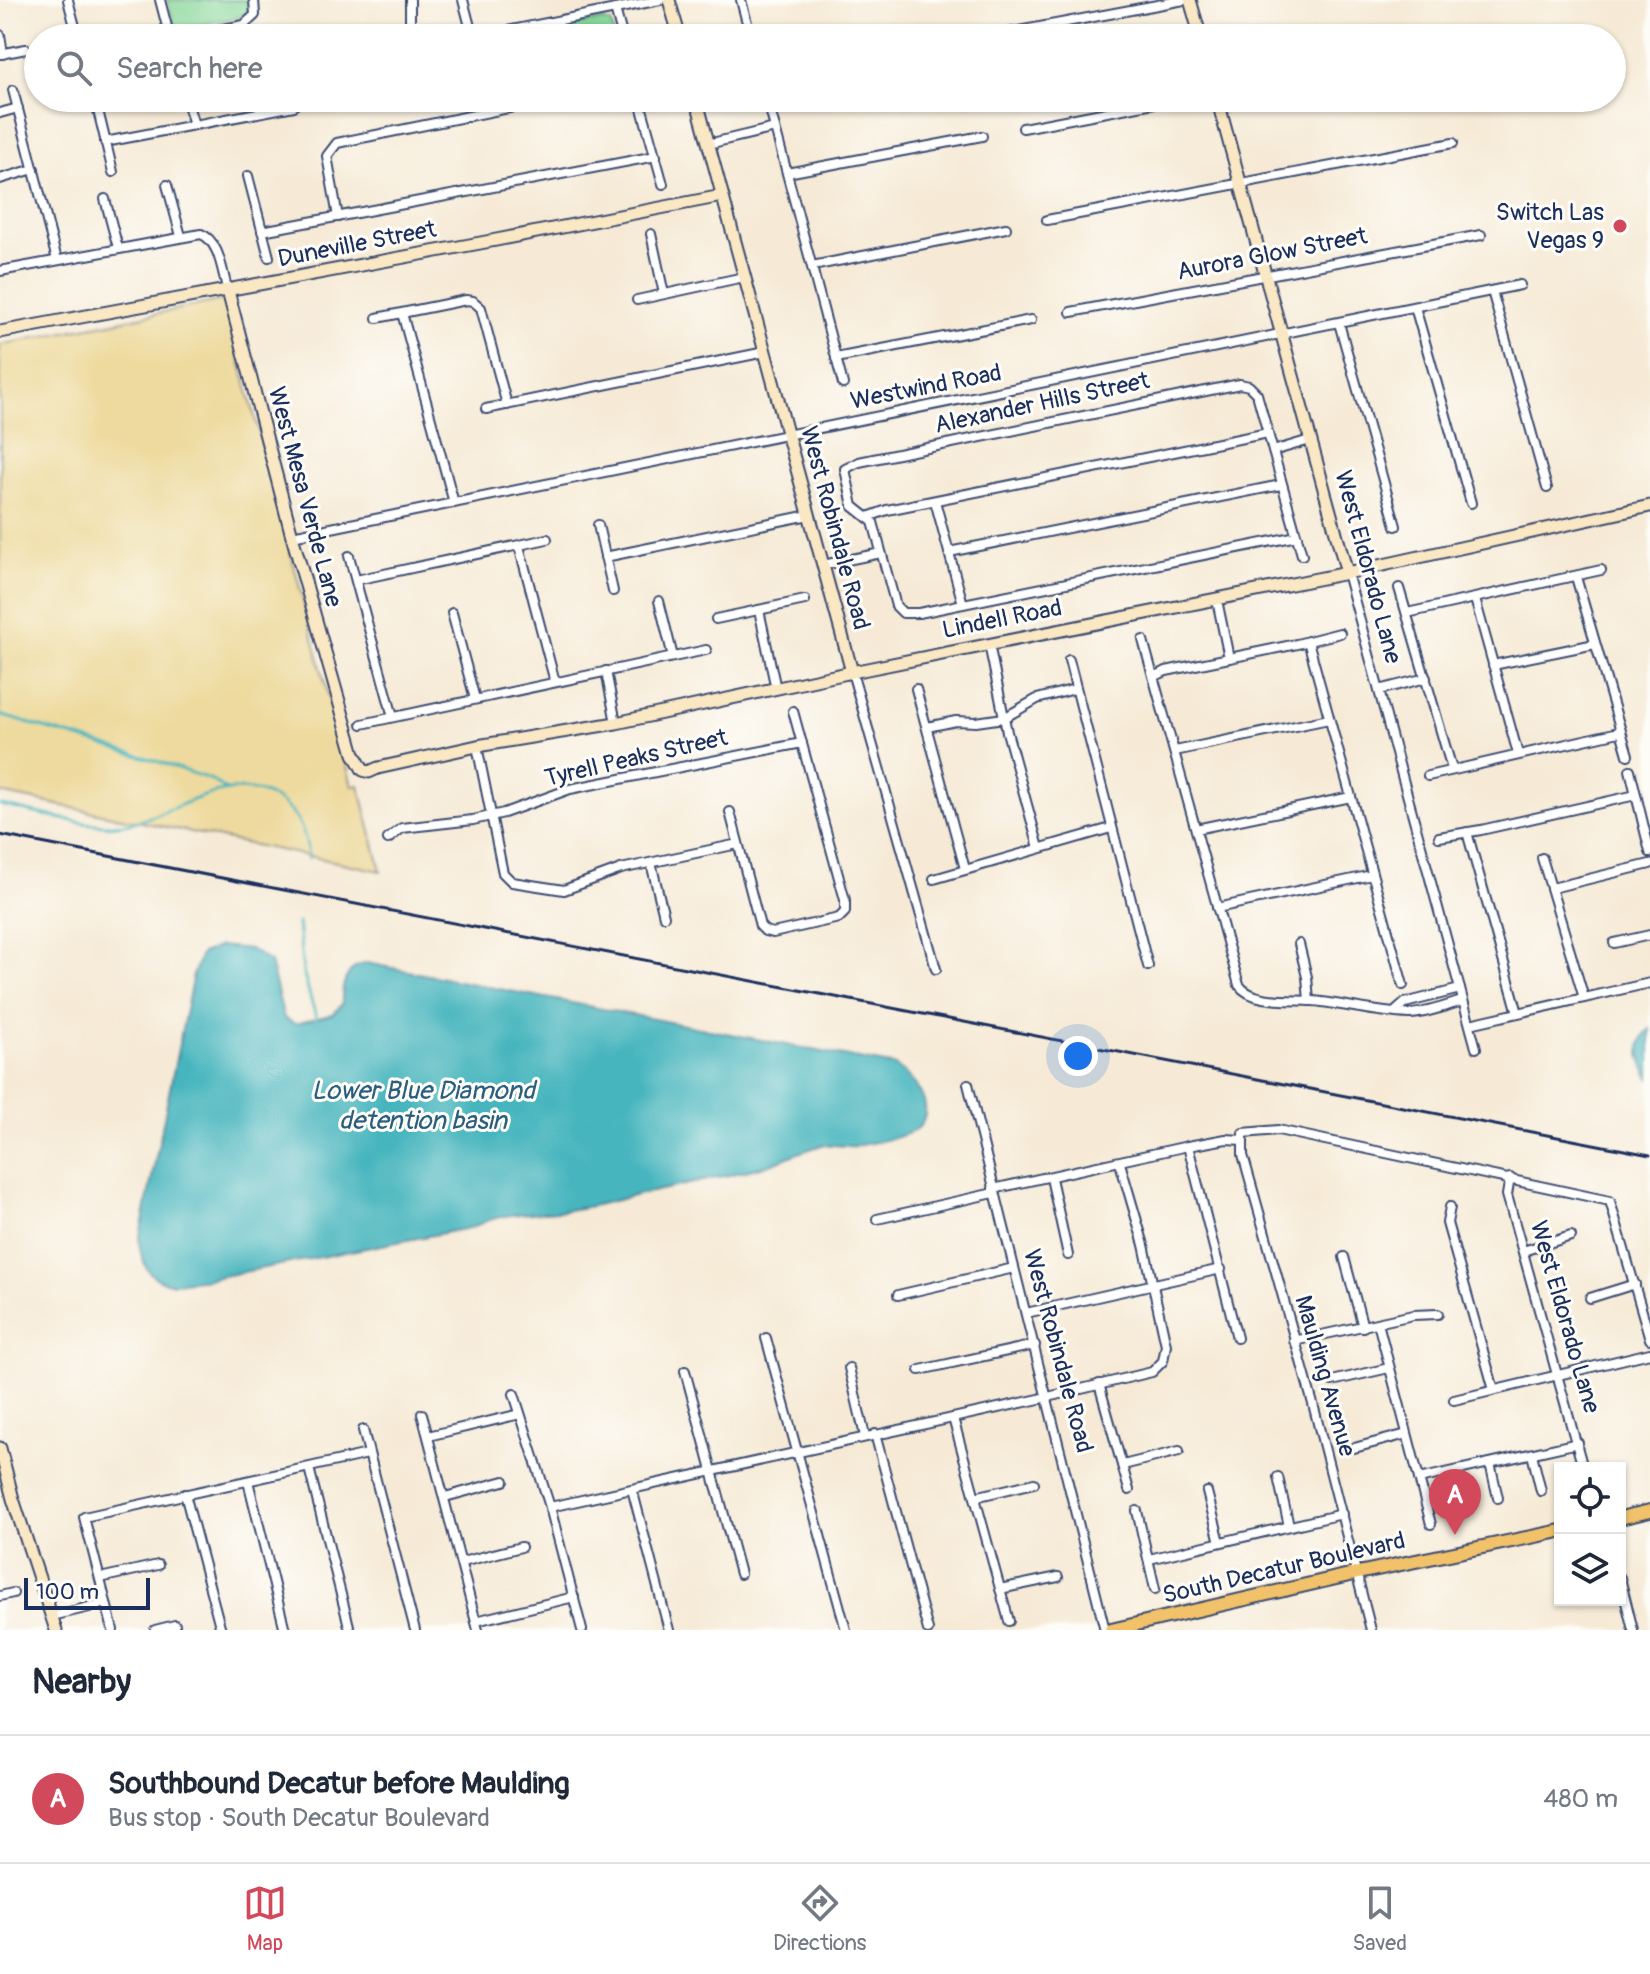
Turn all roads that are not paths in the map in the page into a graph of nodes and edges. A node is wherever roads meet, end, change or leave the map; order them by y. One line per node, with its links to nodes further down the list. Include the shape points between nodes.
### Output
1 (68, 0): 12 (street)
2 (160, 0): 13 (street)
3 (254, 0): 14 (street, via 255,15)
4 (410, 0): 15 (street)
5 (463, 0): 16 (street)
6 (660, 0): 11 (street)
7 (669, 0): 19 (street)
8 (741, 0): 20 (street)
9 (1184, 0): 21 (street)
10 (1190, 0): 22 (street)
11 (615, 9): 17 (street); 18 (street)
12 (74, 24)
13 (168, 24)
14 (245, 24)
15 (410, 24)
16 (469, 24)
17 (541, 24)
18 (619, 24)
19 (676, 24)
20 (747, 24)
21 (1056, 24)
22 (1197, 24)
23 (0, 35): 25 (street)
24 (24, 49): 25 (street)
25 (2, 54)
26 (13, 90): 27 (street)
27 (18, 108): 37 (street); 46 (street)
28 (98, 112): 42 (street)
29 (190, 112): 38 (street)
30 (262, 112): 38 (street)
31 (487, 112): 56 (street, via 332,146 327,162)
32 (643, 112): 45 (street)
33 (700, 112): 44 (street, West Robindale Road)
34 (771, 112): 39 (street)
35 (1107, 112): 40 (street)
36 (1221, 112): 51 (street, West Eldorado Lane)
37 (0, 113)
38 (194, 125): 42 (street)
39 (775, 128): 44 (street); 48 (street)
40 (1023, 128)
41 (982, 136): 48 (street)
42 (105, 142): 47 (street)
43 (1453, 143): 51 (street)
44 (708, 144): 54 (street, West Robindale Road)
45 (656, 156): 52 (street); 56 (street)
46 (34, 169): 50 (street); 65 (street)
47 (113, 172)
48 (787, 173): 66 (street)
49 (248, 176): 59 (street)
50 (0, 179)
51 (1240, 183): 57 (street); 68 (street, West Eldorado Lane)
52 (663, 184)
53 (167, 185): 62 (street)
54 (722, 196): 69 (street, West Robindale Road); 71 (street, Duneville Street)
55 (105, 199): 63 (street)
56 (338, 217): 59 (street)
57 (1047, 220)
58 (1006, 228): 66 (street)
59 (262, 231): 64 (street)
60 (651, 234): 73 (street)
61 (1481, 235): 68 (street, Aurora Glow Street)
62 (181, 236): 63 (street); 71 (street, West Mesa Verde Lane, via 207,236 214,243)
63 (118, 248): 65 (street)
64 (269, 257)
65 (57, 260): 67 (street)
66 (812, 266): 84 (street)
67 (0, 271)
68 (1265, 275): 76 (street, Aurora Glow Street); 82 (street, West Eldorado Lane)
69 (744, 277): 73 (street); 83 (street, West Robindale Road)
70 (1520, 285): 72 (street, Westwind Road)
71 (228, 291): 81 (street, Duneville Street); 102 (street, West Mesa Verde Lane)
72 (1492, 291): 75 (street, Westwind Road); 93 (street)
73 (664, 294): 74 (street)
74 (637, 300)
75 (1415, 307): 80 (street, Westwind Road); 96 (street)
76 (1071, 312)
77 (402, 313): 78 (street); 86 (street, via 466,300 481,308); 95 (street)
78 (377, 318)
79 (1031, 320): 84 (street)
80 (1339, 323): 82 (street, Westwind Road); 101 (street)
81 (0, 332)
82 (1281, 335): 89 (street, Westwind Road); 90 (street, West Eldorado Lane)
83 (765, 352): 86 (street); 89 (street, West Robindale Road)
84 (836, 358): 85 (street)
85 (843, 384)
86 (507, 405): 87 (street)
87 (486, 409)
88 (1268, 433): 91 (street); 94 (street); 99 (street, Alexander Hills Street, via 1257,394 1240,384 1070,417 859,462 845,469 853,506)
89 (787, 435): 95 (street, Westwind Road); 98 (street, West Robindale Road)
90 (1310, 440): 91 (street); 113 (street, West Eldorado Lane)
91 (1273, 451): 92 (street)
92 (1281, 485): 103 (street); 106 (street)
93 (1547, 488)
94 (935, 501): 99 (street); 106 (street)
95 (454, 503): 102 (street, Westwind Road)
96 (1471, 503)
97 (1650, 506): 113 (street, Lindell Road)
98 (809, 515): 110 (street); 111 (street, West Robindale Road)
99 (868, 517): 107 (street)
100 (598, 525): 110 (street)
101 (1396, 526)
102 (292, 536): 161 (street, West Mesa Verde Lane)
103 (1297, 536): 108 (street); 122 (street)
104 (547, 539): 105 (street)
105 (519, 546): 115 (street); 141 (street)
106 (949, 552): 122 (street)
107 (881, 553): 111 (street); 122 (street, via 896,606 903,613)
108 (1302, 555)
109 (349, 556): 115 (street)
110 (605, 557): 117 (street)
111 (823, 565): 138 (street, West Robindale Road)
112 (1601, 570): 114 (street)
113 (1347, 573): 120 (street, Lindell Road); 145 (street, West Eldorado Lane)
114 (1576, 577): 118 (street); 131 (street)
115 (356, 580): 148 (street)
116 (1399, 588): 125 (street)
117 (613, 591)
118 (1475, 599): 125 (street); 136 (street)
119 (805, 600): 123 (street)
120 (1217, 600): 130 (street, Lindell Road); 134 (street)
121 (659, 601): 133 (street)
122 (963, 604)
123 (759, 610): 126 (street); 142 (street)
124 (452, 613): 146 (street)
125 (1407, 613): 140 (street)
126 (716, 619)
127 (1340, 633): 129 (street)
128 (1143, 640): 139 (street)
129 (1308, 641): 134 (street); 150 (street)
130 (989, 644): 138 (street, Lindell Road); 149 (street)
131 (1595, 644): 136 (street); 154 (street)
132 (706, 650): 133 (street)
133 (673, 657): 137 (street)
134 (1229, 658): 139 (street)
135 (1069, 660): 144 (street)
136 (1493, 665): 158 (street)
137 (606, 671): 141 (street); 151 (street)
138 (852, 672): 142 (street, Lindell Road); 189 (street, West Robindale Road)
139 (1154, 677): 157 (street)
140 (1426, 678): 145 (street); 160 (street)
141 (555, 682): 146 (street)
142 (776, 689): 151 (street, Lindell Road)
143 (916, 689): 153 (street)
144 (1075, 689): 149 (street, via 1037,699); 168 (street)
145 (1379, 690): 192 (street, West Eldorado Lane)
146 (475, 699): 148 (street)
147 (793, 711): 155 (street)
148 (393, 717): 152 (street)
149 (1004, 718): 153 (street); 174 (street)
150 (1329, 719): 157 (street); 165 (street)
151 (616, 723): 156 (street, Lindell Road)
152 (362, 724)
153 (927, 727): 179 (street)
154 (1619, 732): 158 (street); 159 (street)
155 (802, 743): 167 (street, Tyrell Peaks Street, via 570,789); 173 (street, via 845,912 839,918 765,931)
156 (477, 746): 161 (street, Lindell Road); 167 (street)
157 (1175, 751): 169 (street)
158 (1518, 754): 160 (street)
159 (1628, 755)
160 (1452, 769): 163 (street)
161 (363, 770)
162 (1630, 770): 164 (street)
163 (1428, 776)
164 (1636, 795): 170 (street); 175 (street)
165 (1351, 797): 169 (street); 180 (street)
166 (730, 812): 173 (street)
167 (491, 816): 172 (street, Tyrell Peaks Street, via 402,828); 177 (street, via 503,873 512,882 564,890)
168 (1111, 828): 174 (street); 188 (street)
169 (1196, 829): 183 (street)
170 (1467, 832): 171 (street); 197 (street)
171 (1439, 837)
172 (388, 839)
173 (738, 844): 177 (street)
174 (1039, 848): 179 (street)
175 (1650, 852)
176 (1542, 858): 182 (street)
177 (651, 863): 184 (street)
178 (1650, 864): 182 (street)
179 (965, 869): 181 (street)
180 (1372, 875): 183 (street); 191 (street)
181 (934, 879)
182 (1552, 888): 193 (street)
183 (1217, 908): 194 (street, via 1243,990)
184 (664, 916)
185 (1650, 935): 186 (street)
186 (1614, 943)
187 (1299, 944): 194 (street)
188 (1148, 966)
189 (936, 969)
190 (1650, 983): 193 (street)
191 (1403, 985)
192 (1460, 989): 195 (street, West Eldorado Lane); 196 (street, via 1405,1003)
193 (1584, 998): 197 (street)
194 (1309, 1001): 196 (street)
195 (1463, 1001): 196 (street, via 1410,1014); 198 (street, West Eldorado Lane)
196 (1396, 1011)
197 (1518, 1013): 198 (street)
198 (1470, 1024): 199 (street, West Eldorado Lane)
199 (1476, 1048)
200 (968, 1084): 206 (street, West Robindale Road)
201 (1243, 1136): 202 (street); 205 (street, via 1278,1130); 226 (street, Maulding Avenue, via 1243,1155)
202 (1188, 1146): 203 (street); 214 (street)
203 (1120, 1163): 204 (street); 216 (street)
204 (1051, 1178): 206 (street); 211 (street)
205 (1510, 1178): 210 (street, West Eldorado Lane, via 1507,1195); 215 (street, via 1610,1201)
206 (994, 1191): 208 (street); 213 (street, West Robindale Road)
207 (1450, 1207): 236 (street, via 1447,1223)
208 (877, 1219)
209 (1571, 1236): 210 (street)
210 (1523, 1251): 233 (street, West Eldorado Lane)
211 (1068, 1255)
212 (1344, 1257): 222 (street)
213 (1014, 1268): 217 (street); 219 (street, West Robindale Road)
214 (1221, 1269): 216 (street); 224 (street)
215 (1635, 1284): 218 (street); 225 (street)
216 (1152, 1285): 219 (street); 235 (street, via 1166,1345 1163,1361 1152,1372)
217 (898, 1295)
218 (1590, 1298)
219 (1026, 1313): 227 (street, West Robindale Road)
220 (1438, 1314): 221 (street)
221 (1378, 1323): 222 (street); 230 (street)
222 (1363, 1327): 226 (street)
223 (766, 1338): 252 (street)
224 (1237, 1338)
225 (1650, 1339)
226 (1294, 1341): 276 (street, Maulding Avenue)
227 (1035, 1345): 231 (street); 238 (street, West Robindale Road)
228 (1650, 1353): 233 (street)
229 (849, 1368): 247 (street)
230 (1389, 1368): 234 (street); 245 (street)
231 (920, 1370)
232 (685, 1371): 259 (street)
233 (1558, 1375): 236 (street); 248 (street, West Eldorado Lane)
234 (1332, 1381)
235 (1099, 1384): 238 (street); 257 (street)
236 (1494, 1390): 239 (street)
237 (514, 1394): 241 (street)
238 (1048, 1397): 242 (street); 312 (street, West Robindale Road)
239 (1454, 1400)
240 (422, 1414): 246 (street)
241 (520, 1414): 246 (street); 273 (street)
242 (953, 1418): 244 (street); 271 (street)
243 (363, 1430): 253 (street)
244 (875, 1434): 247 (street); 311 (street)
245 (1407, 1434): 250 (street); 261 (street)
246 (428, 1436): 270 (street)
247 (865, 1436): 252 (street)
248 (1578, 1443): 254 (street); 255 (street, West Eldorado Lane)
249 (0, 1448): 297 (street)
250 (1354, 1448)
251 (1179, 1451): 257 (street)
252 (796, 1453): 259 (street); 310 (street)
253 (368, 1454): 258 (street); 307 (street)
254 (1532, 1454): 256 (street); 267 (street)
255 (1582, 1462)
256 (1490, 1463): 261 (street); 272 (street)
257 (1123, 1465): 266 (street)
258 (309, 1468): 262 (street); 306 (street)
259 (714, 1471): 265 (street); 287 (street)
260 (1278, 1477): 279 (street)
261 (1419, 1479): 278 (street)
262 (248, 1481): 269 (street); 305 (street)
263 (504, 1481): 270 (street)
264 (1034, 1483): 271 (street)
265 (632, 1489): 273 (street); 309 (street)
266 (1129, 1490)
267 (1541, 1491)
268 (1207, 1492): 281 (street)
269 (185, 1494): 289 (street, via 84,1517); 304 (street)
270 (445, 1497): 284 (street)
271 (975, 1497): 290 (street)
272 (1498, 1498)
273 (550, 1507): 294 (street)
274 (1137, 1511): 283 (street)
275 (1650, 1511): 277 (main road)
276 (1342, 1514): 279 (street); 286 (street, Maulding Avenue)
277 (1626, 1517)
278 (1431, 1524)
279 (1289, 1526): 281 (street)
280 (1554, 1532): 286 (main road, South Decatur Boulevard)
281 (1220, 1542): 283 (street)
282 (521, 1547): 284 (street)
283 (1149, 1559): 291 (street)
284 (462, 1562): 300 (street)
285 (158, 1565): 289 (street)
286 (1358, 1573): 313 (main road, South Decatur Boulevard); 314 (street, Maulding Avenue)
287 (740, 1574)
288 (1058, 1577): 290 (street)
289 (100, 1578): 296 (street)
290 (1000, 1589): 298 (street)
291 (1155, 1589)
292 (13, 1593): 293 (street)
293 (0, 1596)
294 (574, 1597): 300 (street); 308 (street)
295 (1626, 1602): 315 (street)
296 (106, 1603): 297 (street); 302 (street)
297 (52, 1616): 301 (street)
298 (1009, 1621)
299 (175, 1625): 303 (street)
300 (477, 1626)
301 (56, 1630)
302 (113, 1630)
303 (155, 1630)
304 (221, 1630)
305 (285, 1630)
306 (350, 1630)
307 (415, 1630)
308 (582, 1630)
309 (669, 1630)
310 (846, 1630)
311 (928, 1630)
312 (1105, 1630)
313 (1111, 1630)
314 (1371, 1630)
315 (1633, 1630)

